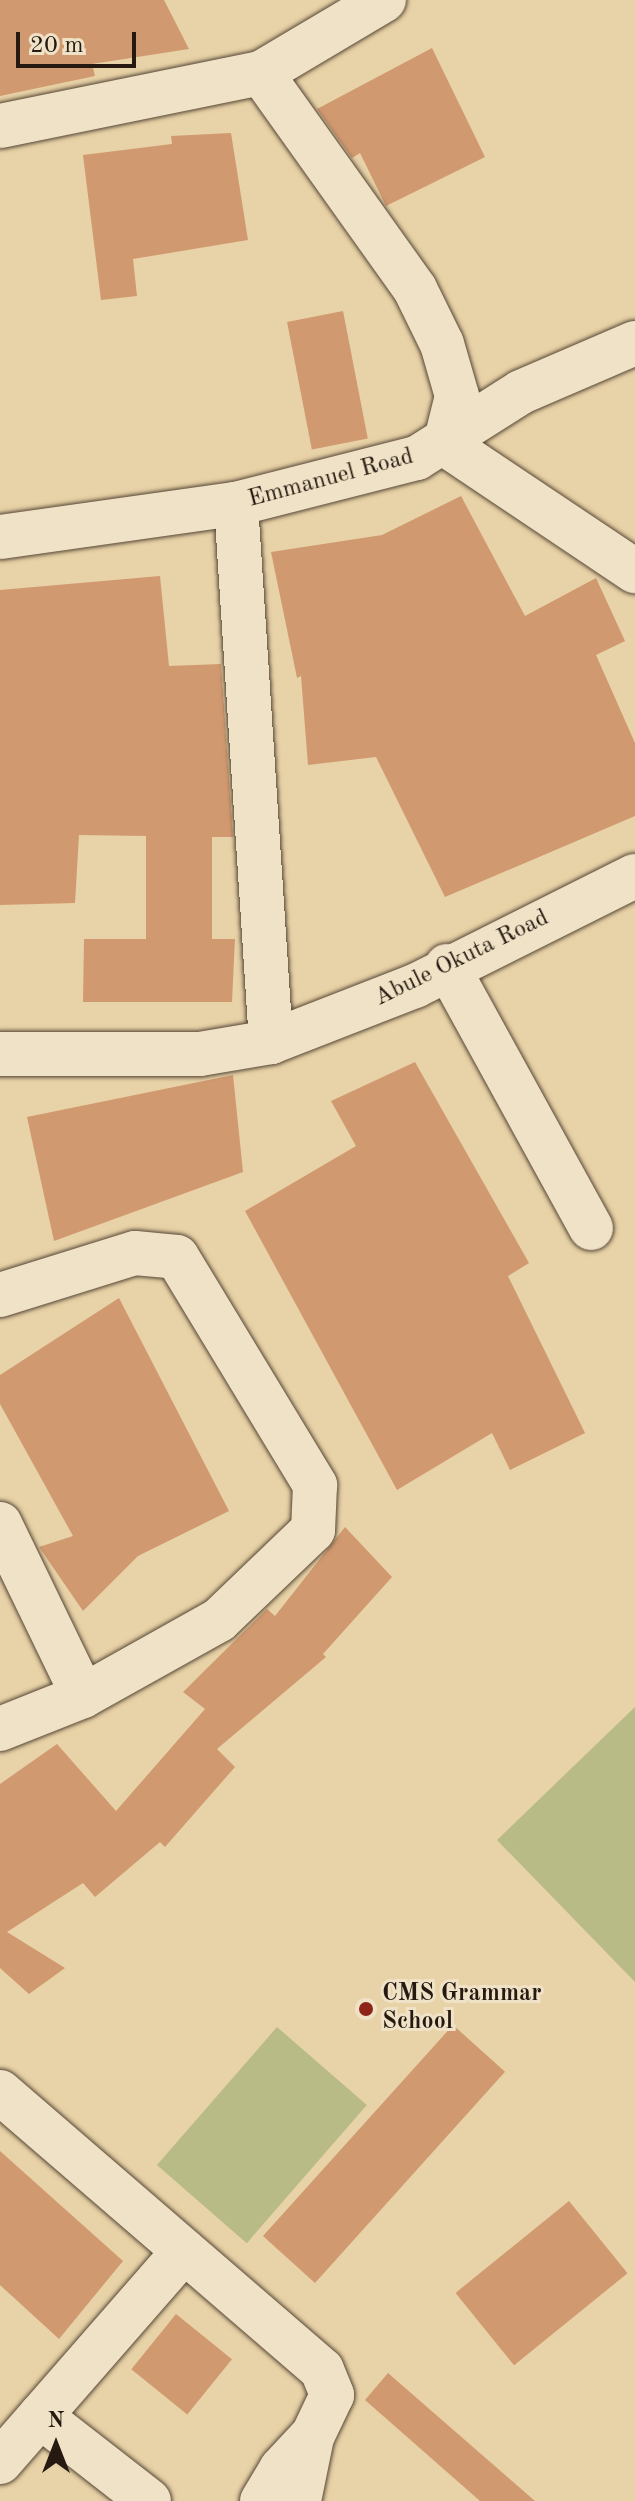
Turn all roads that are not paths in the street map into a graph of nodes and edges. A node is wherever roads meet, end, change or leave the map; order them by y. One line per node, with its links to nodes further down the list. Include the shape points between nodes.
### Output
1 (384, 0): 2 (street)
2 (261, 73): 3 (street); 5 (street, via 415,289 442,344 457,396)
3 (0, 126)
4 (635, 343): 5 (street, Emmanuel Road, via 521,392)
5 (445, 444): 6 (street, Emmanuel Road, via 417,458); 8 (street)
6 (236, 504): 7 (street, Emmanuel Road); 11 (street)
7 (0, 537)
8 (635, 571)
9 (635, 876): 10 (street, Abule Okuta Road)
10 (447, 966): 11 (street, Abule Okuta Road, via 415,986); 13 (street)
11 (271, 1042): 12 (street, Abule Okuta Road, via 200,1054)
12 (0, 1054)
13 (591, 1228)
14 (0, 1295): 16 (street, via 135,1253 177,1257 315,1485 313,1530 219,1620)
15 (0, 1524): 16 (street)
16 (83, 1696): 17 (street)
17 (0, 1729)
18 (0, 2092): 19 (street)
19 (184, 2251): 20 (street); 21 (street, via 322,2370 332,2395)
20 (40, 2416): 22 (street); 23 (street)
21 (312, 2437): 24 (street, via 281,2469); 25 (street)
22 (0, 2462)
23 (149, 2501)
24 (262, 2501)
25 (299, 2501)

